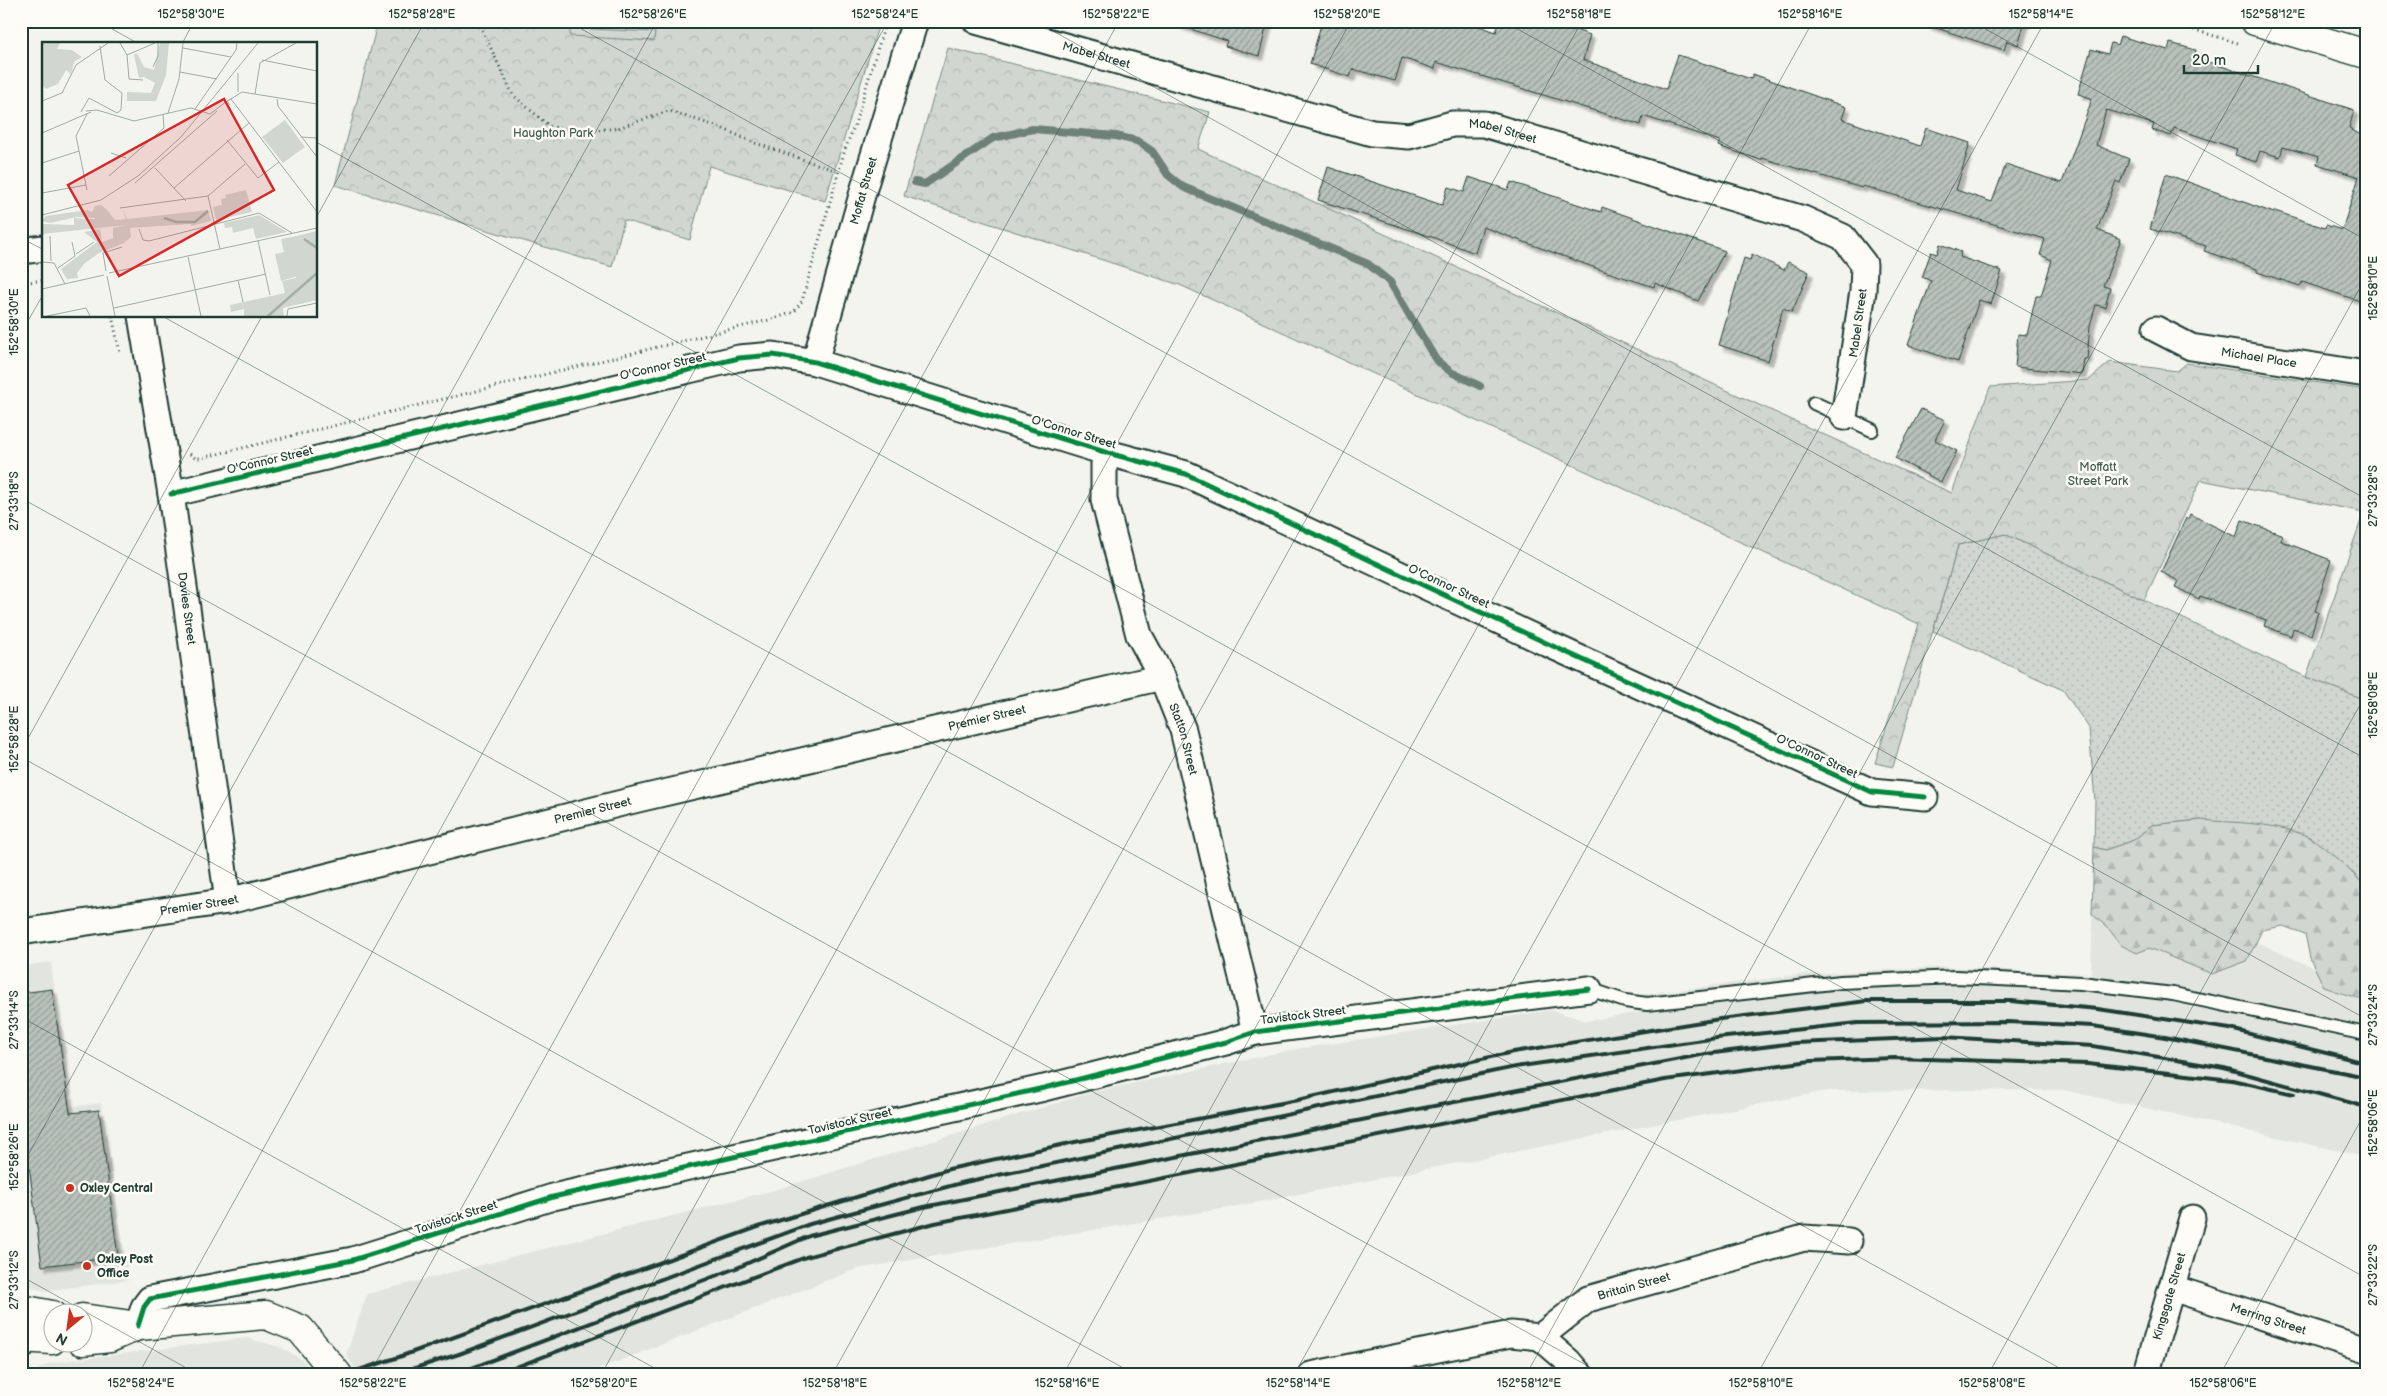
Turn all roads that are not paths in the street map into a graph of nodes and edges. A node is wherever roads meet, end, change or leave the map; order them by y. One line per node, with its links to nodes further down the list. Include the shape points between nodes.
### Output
1 (916, 21): 9 (street, Moffat Street, via 866,181)
2 (976, 21): 12 (street, Mabel Street, via 1372,133 1409,136 1452,124 1484,124 1811,223 1843,237 1864,264 1863,292)
3 (2255, 21): 4 (main road)
4 (2366, 54)
5 (42, 248): 6 (street)
6 (21, 252)
7 (142, 318): 15 (street, Davies Street)
8 (2156, 329): 10 (street, Michael Place, via 2191,347)
9 (815, 362): 14 (street, O'Connor Street); 15 (street, O'Connor Street, via 773,356 739,358)
10 (2366, 374)
11 (1814, 403): 12 (lane)
12 (1844, 417): 13 (lane)
13 (1872, 430)
14 (1108, 453): 16 (street, Statton Street, via 1104,464 1104,500 1139,635); 17 (street, O'Connor Street, via 1186,474 1872,792)
15 (170, 494): 18 (street, Davies Street)
16 (1162, 677): 18 (street, Premier Street, via 638,800); 21 (street, Statton Street, via 1183,730)
17 (1926, 797)
18 (228, 901): 19 (street, Premier Street)
19 (21, 932)
20 (1589, 989): 21 (street, Tavistock Street); 22 (lane, via 1625,1001 1647,1004 1841,982 1956,977 2081,983 2173,994)
21 (1255, 1032): 29 (street, Tavistock Street, via 1044,1088 553,1197 353,1260 150,1299)
22 (2366, 1034)
23 (2192, 1218): 25 (street, Kingsgate Street)
24 (1849, 1241): 30 (street, Brittain Street, via 1804,1238 1588,1299)
25 (2172, 1288): 32 (street, Merring Street); 36 (street, Kingsgate Street)
26 (21, 1309): 27 (main road)
27 (42, 1313)
28 (92, 1319): 29 (main road)
29 (138, 1326): 31 (main road, via 110,1338); 33 (main road, via 266,1315 300,1329)
30 (1540, 1337): 34 (street, via 1511,1334); 35 (street)
31 (92, 1340)
32 (2366, 1350)
33 (333, 1368)
34 (1311, 1375)
35 (1580, 1375)
36 (2146, 1375)

